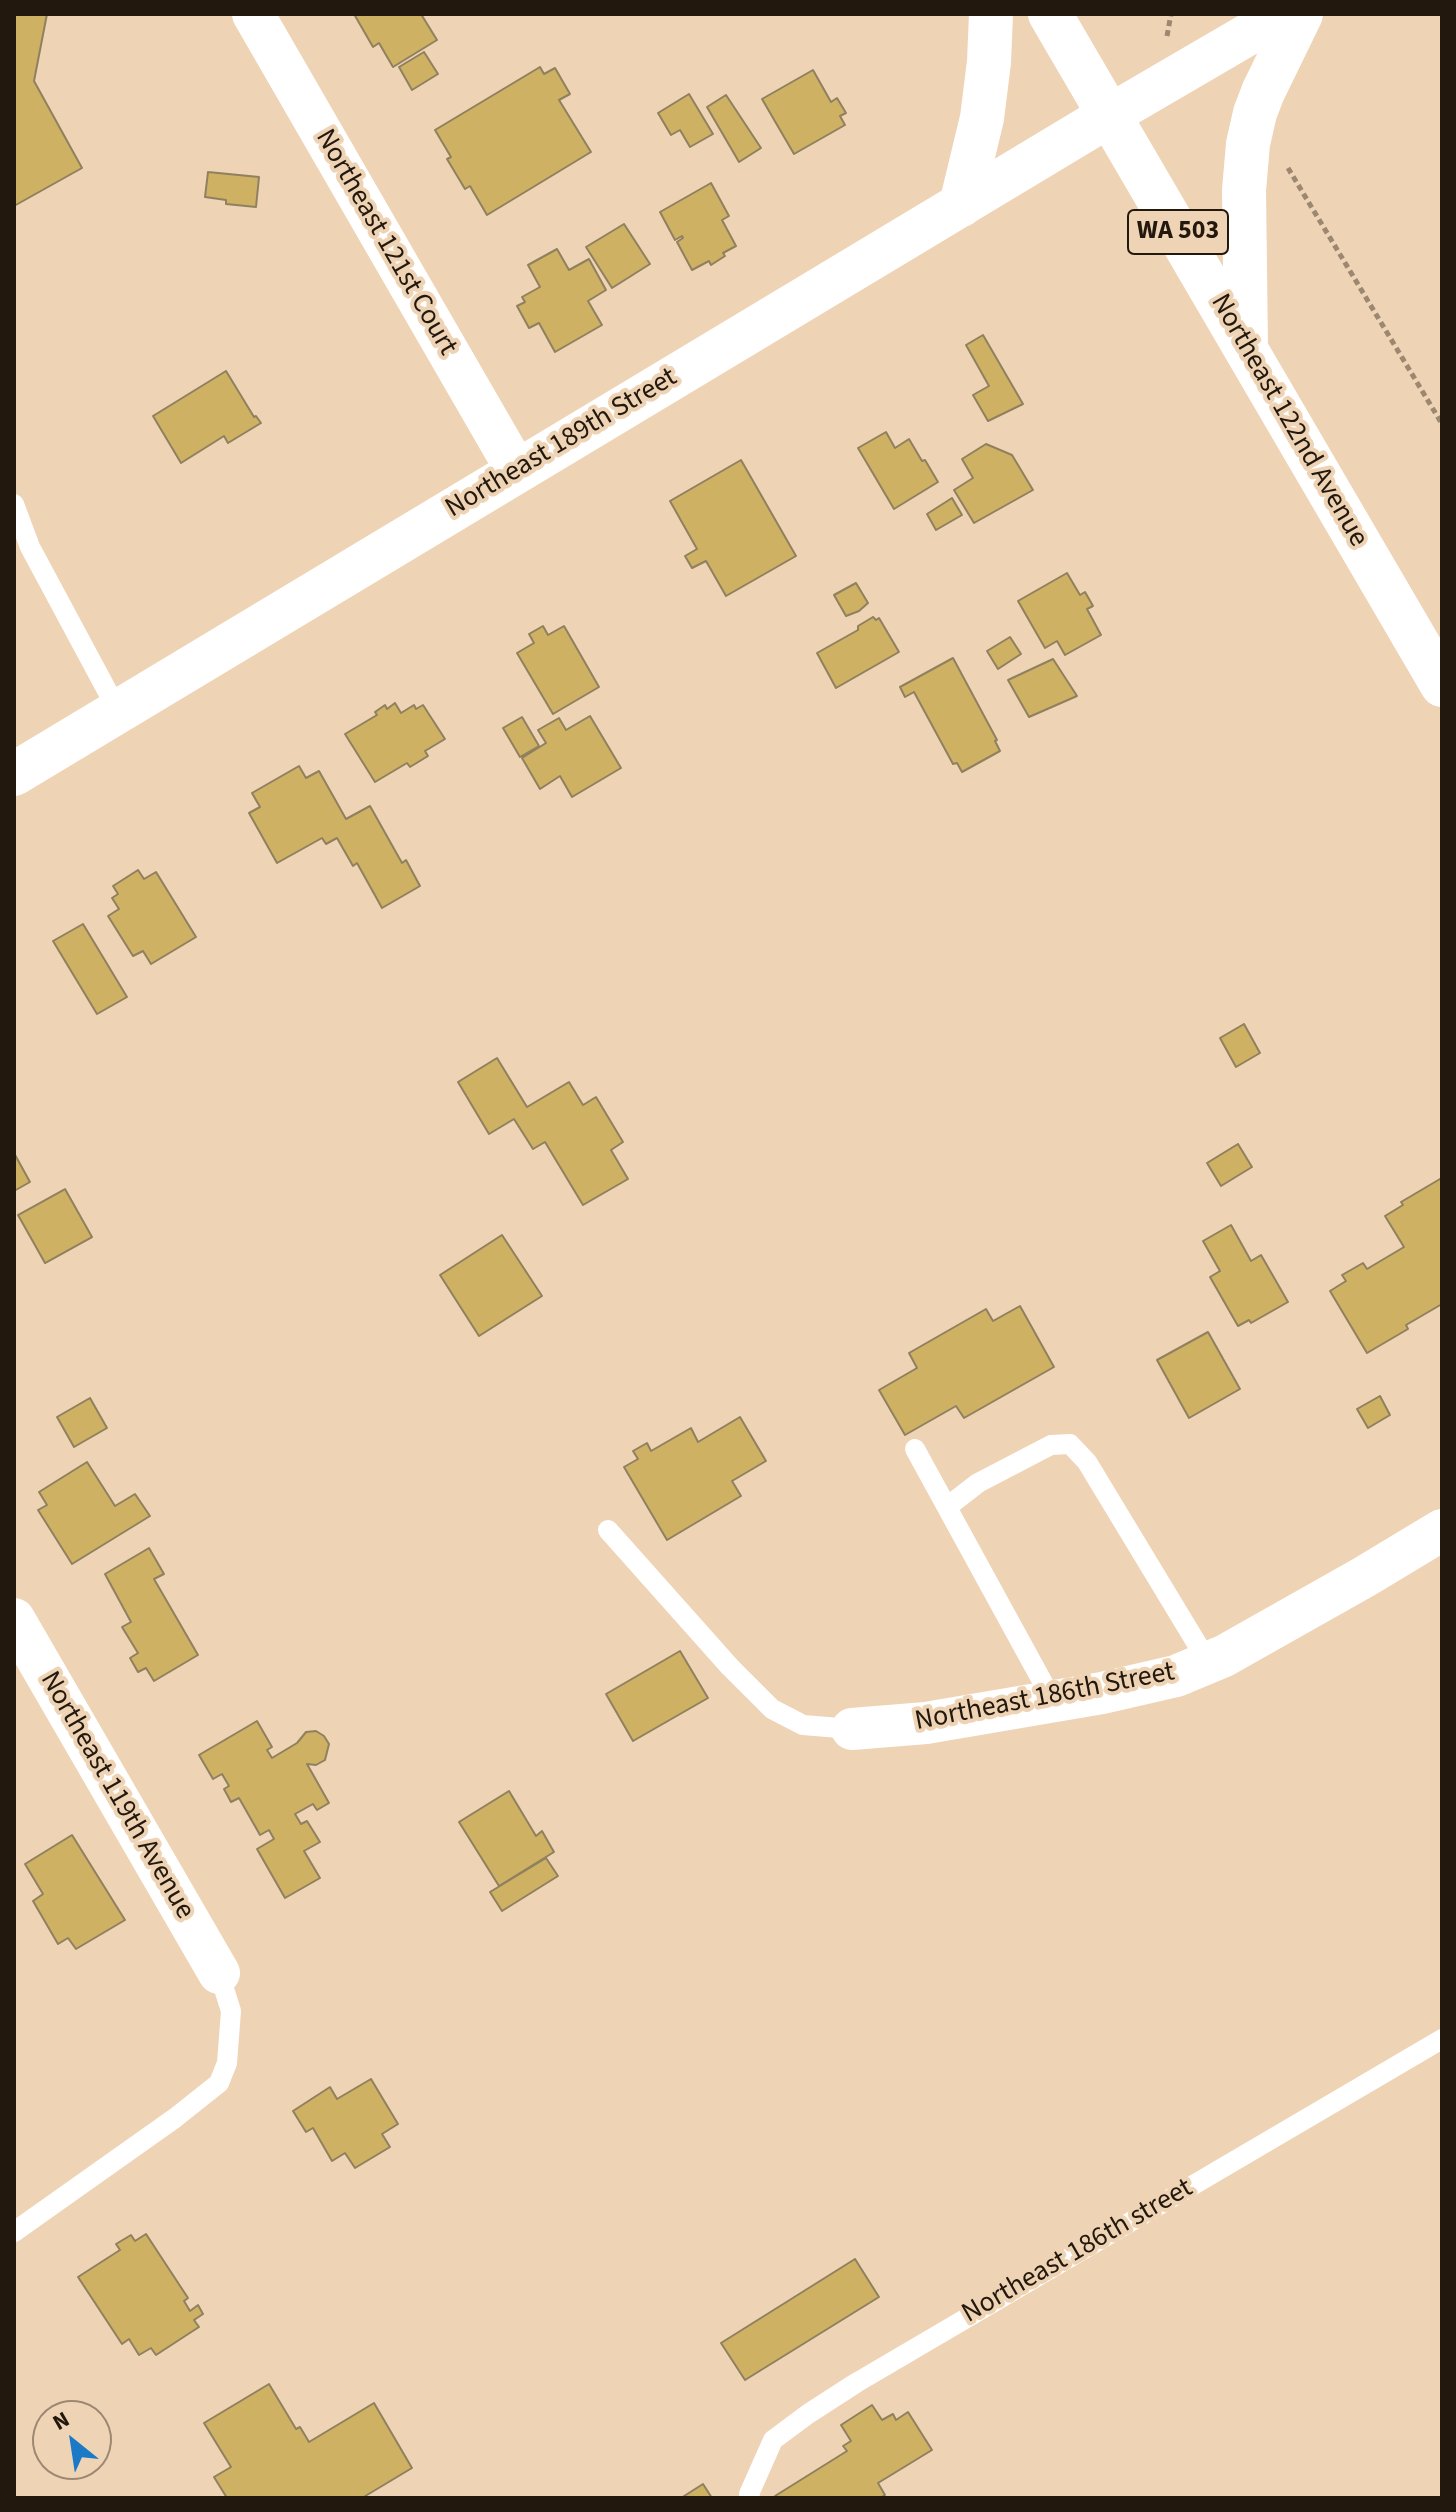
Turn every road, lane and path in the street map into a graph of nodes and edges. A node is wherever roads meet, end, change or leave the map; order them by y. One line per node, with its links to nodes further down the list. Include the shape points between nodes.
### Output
1 (253, 14): 11 (street, Northeast 121st Court)
2 (991, 14): 8 (main road, via 982,118)
3 (1050, 14): 6 (main road, WA 503)
4 (1283, 14): 6 (street)
5 (1301, 14): 7 (main road, via 1263,92)
6 (1110, 115): 8 (main road, Northeast 189th Street); 9 (main road, Northeast 122nd Avenue / WA 503)
7 (1248, 144): 9 (main road); 10 (path, via 1281,155)
8 (961, 205): 11 (main road, Northeast 189th Street)
9 (1246, 348): 13 (main road, Northeast 122nd Avenue / WA 503)
10 (1442, 424)
11 (517, 471): 14 (main road, Northeast 189th Street)
12 (14, 504): 14 (lane, via 30,547)
13 (1442, 685)
14 (118, 711): 15 (main road, Northeast 189th Street)
15 (14, 774)
16 (915, 1449): 17 (lane)
17 (947, 1507): 21 (lane, via 978,1483 1051,1445 1070,1444 1087,1462); 22 (lane)
18 (608, 1530): 23 (lane, via 772,1709 803,1725)
19 (1442, 1530): 21 (street, Northeast 186th Street)
20 (14, 1619): 24 (street, Northeast 119th Avenue)
21 (1208, 1662): 22 (street, Northeast 186th Street, via 1176,1676)
22 (1053, 1701): 23 (street, Northeast 186th Street, via 926,1723)
23 (852, 1729)
24 (219, 1973): 26 (lane, via 231,2011 231,2039 219,2083)
25 (1442, 2039): 27 (lane, Northeast 186th street, via 808,2414 773,2440)
26 (14, 2232)
27 (750, 2498)

